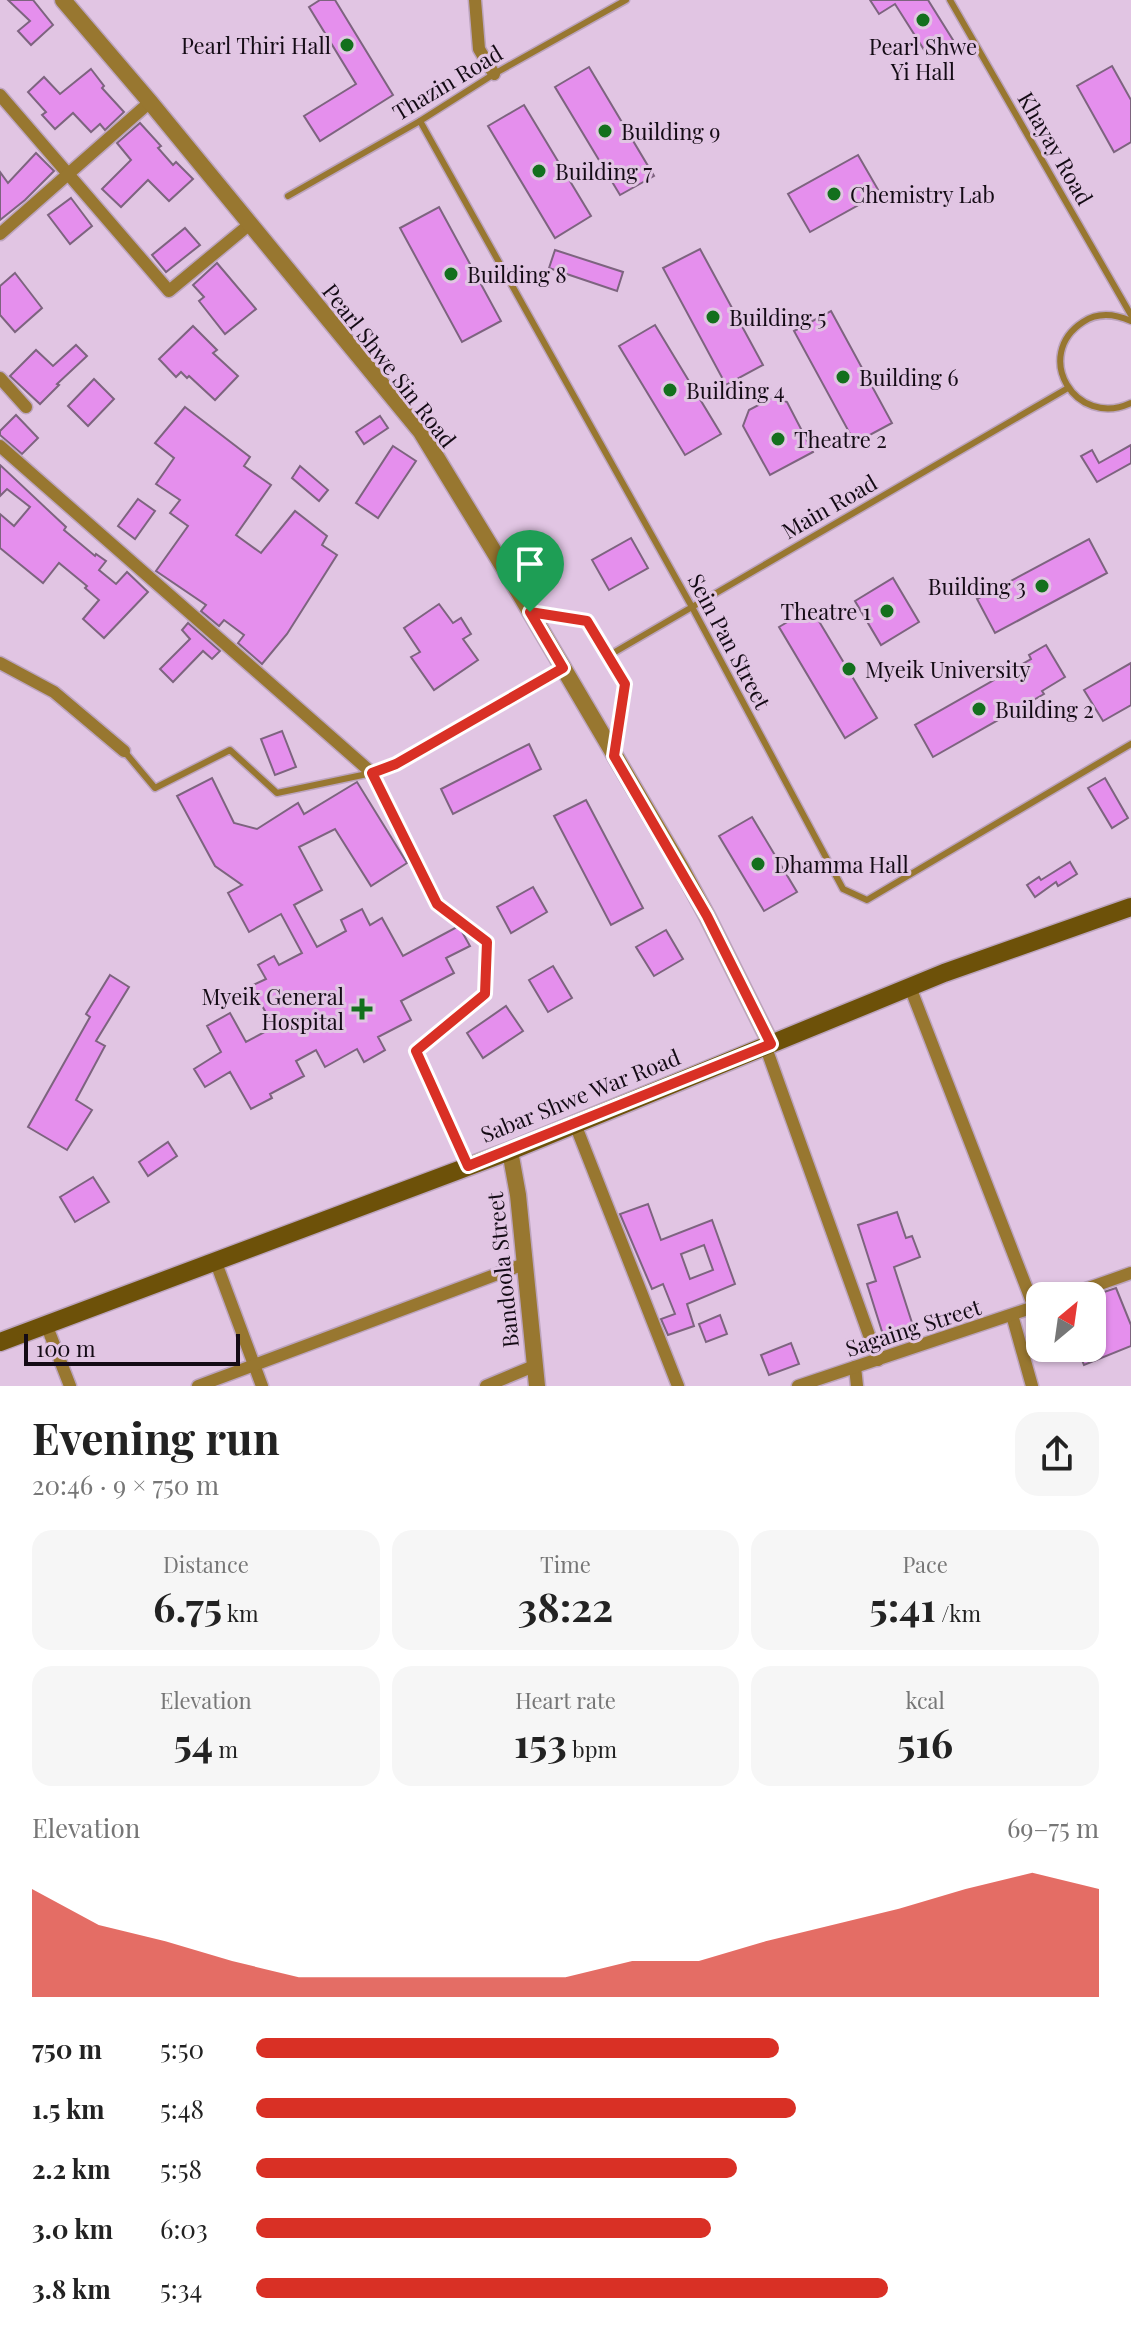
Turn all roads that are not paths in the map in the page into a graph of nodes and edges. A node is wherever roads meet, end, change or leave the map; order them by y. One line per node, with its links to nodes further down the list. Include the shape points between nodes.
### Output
1 (63, 0): 7 (street, Pearl Shwe Sin Road)
2 (475, 0): 5 (street, via 479,49)
3 (626, 0): 5 (lane, Thazin Road)
4 (950, 0): 13 (lane, Khayay Road)
5 (494, 74): 8 (lane, Thazin Road)
6 (0, 95): 9 (street)
7 (150, 102): 9 (street); 11 (street, Pearl Shwe Sin Road)
8 (420, 121): 10 (lane, Thazin Road); 20 (lane, Sein Pan Street)
9 (67, 175): 11 (street, via 169,291); 12 (street)
10 (288, 196)
11 (250, 224): 21 (street, Pearl Shwe Sin Road, via 421,432)
12 (0, 234)
13 (1131, 315)
14 (1131, 321): 16 (lane, via 1105,315 1075,327 1060,356)
15 (0, 378): 18 (street)
16 (1068, 388): 17 (lane, via 1078,399 1106,410); 20 (lane, Main Road)
17 (1131, 403)
18 (26, 407)
19 (0, 446): 28 (street)
20 (692, 607): 22 (lane, Main Road); 25 (lane, Sein Pan Street, via 843,889 867,900)
21 (530, 612): 22 (street, via 587,621); 24 (street, Pearl Shwe Sin Road)
22 (608, 656): 27 (street, via 625,684)
23 (0, 663): 26 (street, via 54,692)
24 (563, 668): 27 (street, Pearl Shwe Sin Road); 28 (street)
25 (1131, 744)
26 (124, 751): 28 (lane, via 155,788 230,750 277,793)
27 (614, 756): 31 (street, Pearl Shwe Sin Road, via 707,916)
28 (372, 773): 34 (lane, via 437,904 487,942 485,994 416,1051)
29 (1131, 907): 30 (main road, Sabar Shwe War Road)
30 (910, 987): 31 (main road, Sabar Shwe War Road); 38 (street)
31 (768, 1044): 32 (main road, Sabar Shwe War Road); 44 (street)
32 (575, 1124): 33 (main road, Sabar Shwe War Road); 53 (street)
33 (510, 1151): 34 (main road, Sabar Shwe War Road); 36 (street, Bandoola Street)
34 (468, 1166): 35 (main road, Sabar Shwe War Road)
35 (215, 1260): 42 (main road, Sabar Shwe War Road); 45 (street)
36 (524, 1264): 45 (street); 46 (street, Bandoola Street)
37 (1131, 1273): 39 (street)
38 (1027, 1282)
39 (1106, 1282)
40 (1026, 1310): 41 (street, Sagaing Street)
41 (1012, 1315): 44 (street, Sagaing Street); 56 (street)
42 (46, 1324): 43 (main road, Sabar Shwe War Road); 48 (street)
43 (0, 1342)
44 (878, 1360): 47 (street, Sagaing Street)
45 (255, 1365): 49 (street); 50 (street)
46 (534, 1366): 51 (street); 52 (street, Bandoola Street)
47 (855, 1367): 54 (street, Sagaing Street); 55 (street)
48 (70, 1386)
49 (198, 1386)
50 (262, 1386)
51 (486, 1386)
52 (537, 1386)
53 (678, 1386)
54 (798, 1386)
55 (857, 1386)
56 (1032, 1386)

